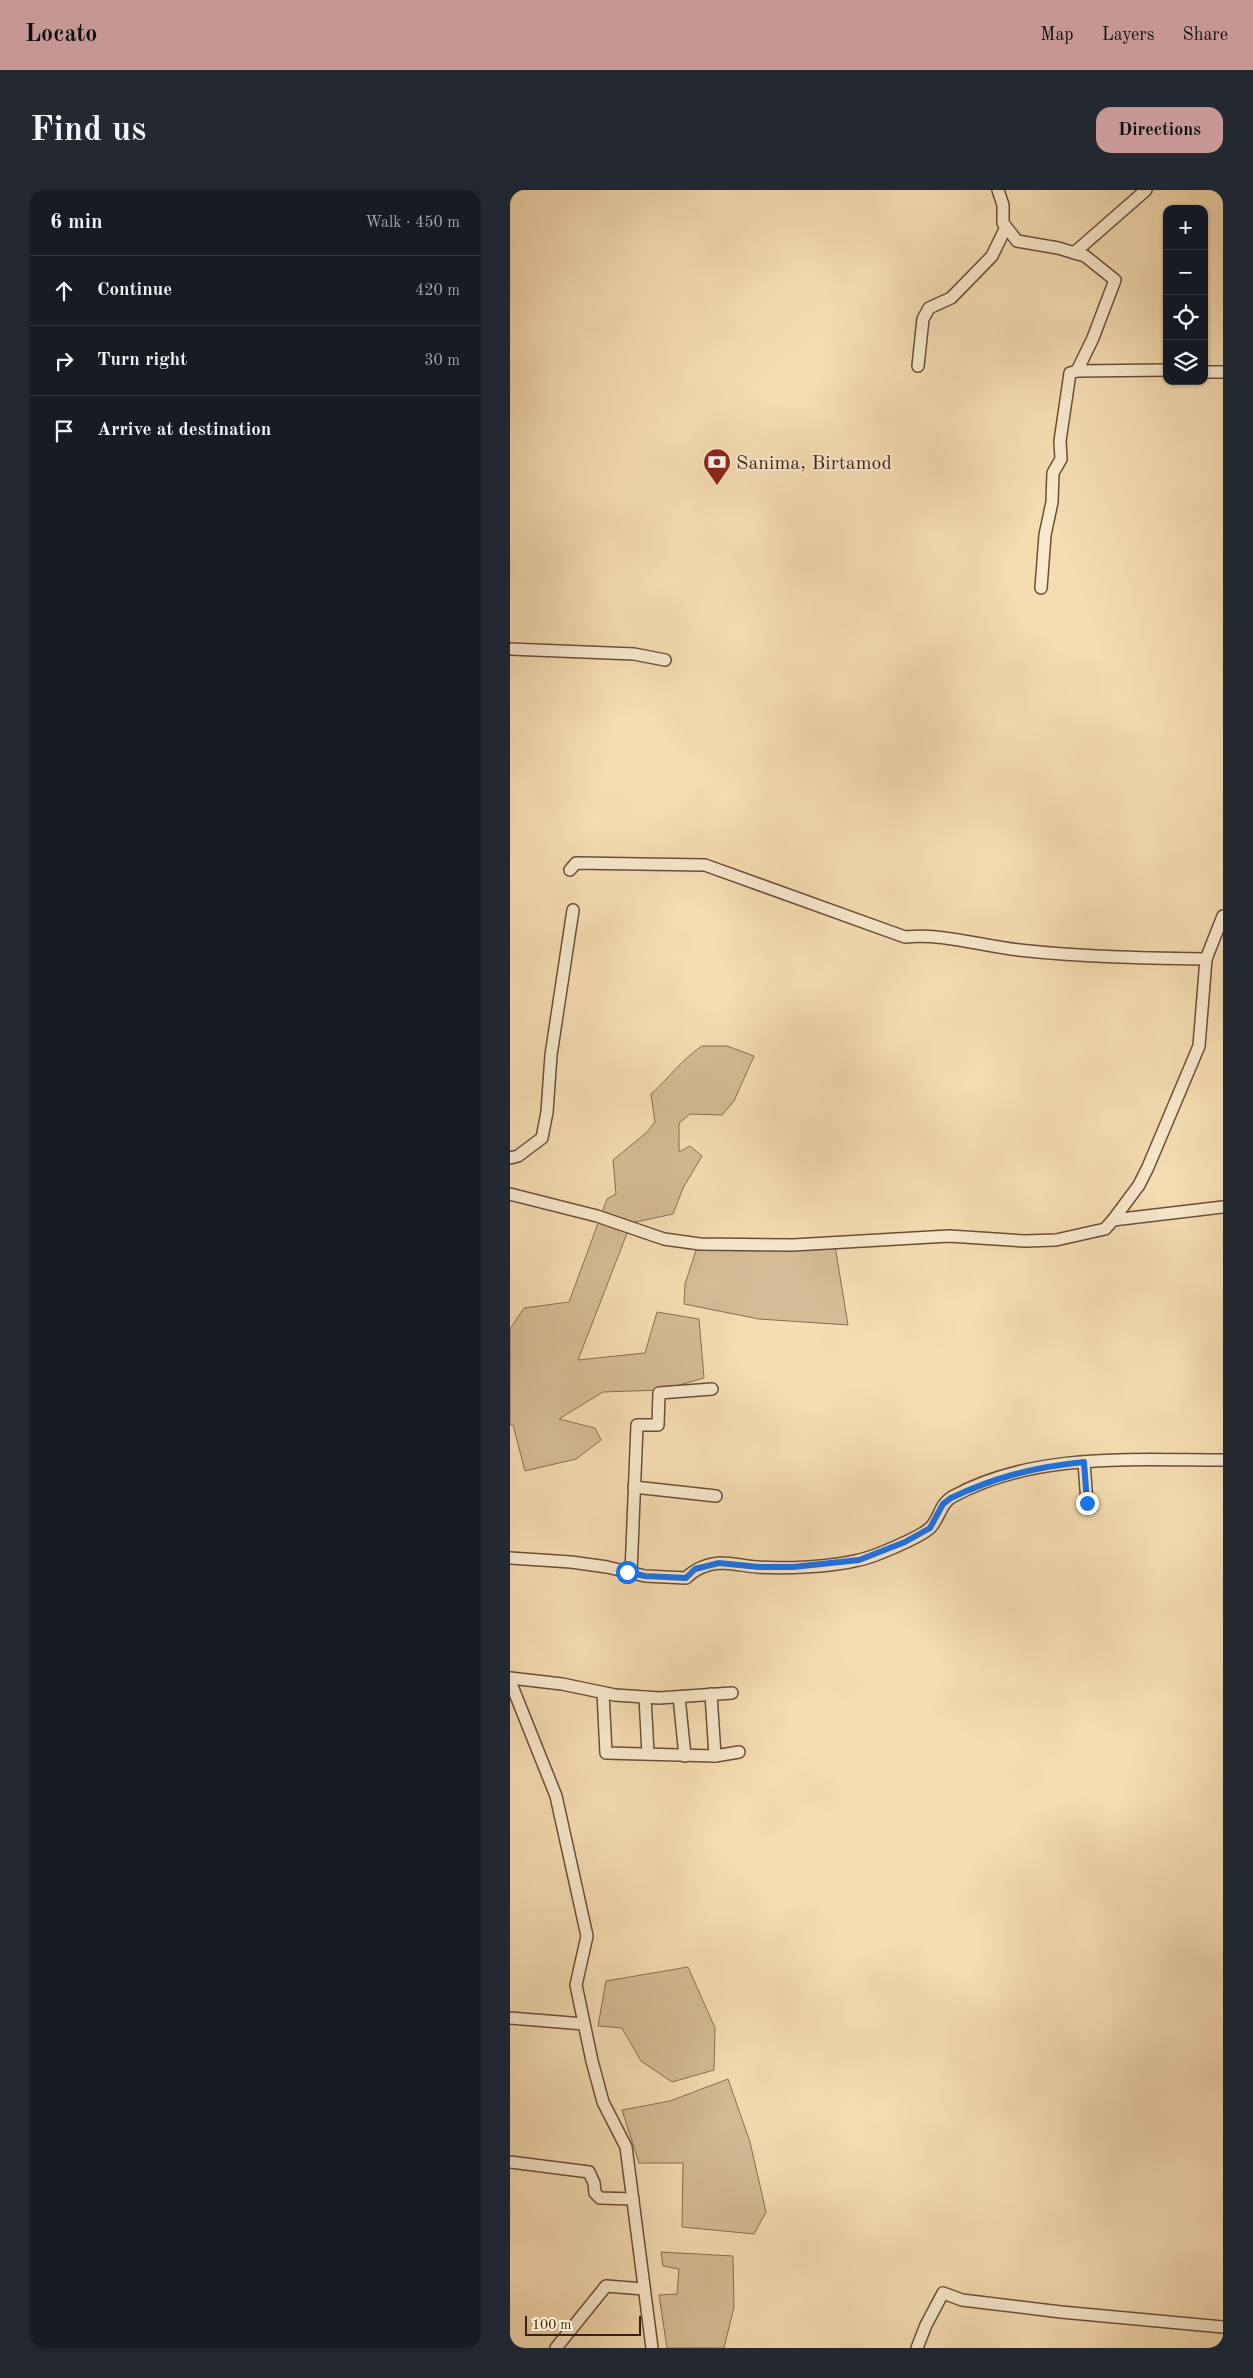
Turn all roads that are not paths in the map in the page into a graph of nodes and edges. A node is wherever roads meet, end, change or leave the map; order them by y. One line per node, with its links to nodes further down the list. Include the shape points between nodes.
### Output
1 (998, 190): 3 (street)
2 (1146, 190): 4 (street)
3 (1006, 227): 4 (street, via 1017,241); 5 (street, via 992,256 951,298 930,308 923,319)
4 (1074, 253): 7 (street, via 1085,256 1115,280)
5 (918, 366)
6 (1163, 370): 7 (street)
7 (1077, 371): 10 (street, via 1070,373 1060,441 1061,459 1053,473)
8 (1208, 372): 9 (street)
9 (1223, 372)
10 (1041, 588)
11 (510, 649): 12 (street, via 634,654)
12 (665, 660)
13 (570, 870): 16 (street, via 576,863 705,865 905,937 924,935 1073,956)
14 (573, 910): 17 (street, via 542,1138 518,1156)
15 (1223, 916): 16 (street)
16 (1206, 959): 20 (street, via 1199,1046 1148,1167)
17 (510, 1158)
18 (510, 1194): 20 (street, via 597,1216 664,1239 716,1244 793,1245 949,1236 1056,1240 1105,1229)
19 (1223, 1207): 20 (street)
20 (1114, 1220)
21 (712, 1389): 24 (street, via 659,1392 658,1424 637,1425)
22 (1223, 1460): 23 (street)
23 (1084, 1462): 26 (street); 28 (street, via 1014,1473 975,1486 943,1504 930,1528 859,1560 776,1567 719,1563 695,1569 686,1578)
24 (634, 1488): 25 (street); 28 (street)
25 (716, 1496)
26 (1087, 1503)
27 (510, 1558): 28 (street, via 571,1562)
28 (631, 1573)
29 (510, 1680): 30 (street, via 562,1684); 40 (street, via 556,1796 588,1936 576,1985)
30 (603, 1693): 33 (street); 36 (street, via 606,1754)
31 (732, 1693): 32 (street)
32 (711, 1694): 34 (street); 38 (street)
33 (645, 1697): 34 (street); 36 (street)
34 (679, 1697): 37 (street)
35 (739, 1752): 38 (street)
36 (648, 1754): 37 (street)
37 (685, 1756): 38 (street)
38 (716, 1756)
39 (510, 2018): 40 (street)
40 (584, 2024): 42 (street, via 603,2102 626,2147)
41 (510, 2162): 42 (street, via 589,2172 595,2193 600,2198)
42 (633, 2199): 43 (street)
43 (644, 2289): 45 (street, via 606,2286); 46 (street)
44 (1223, 2327): 47 (street, via 962,2300 943,2293)
45 (556, 2348)
46 (652, 2348)
47 (917, 2348)

